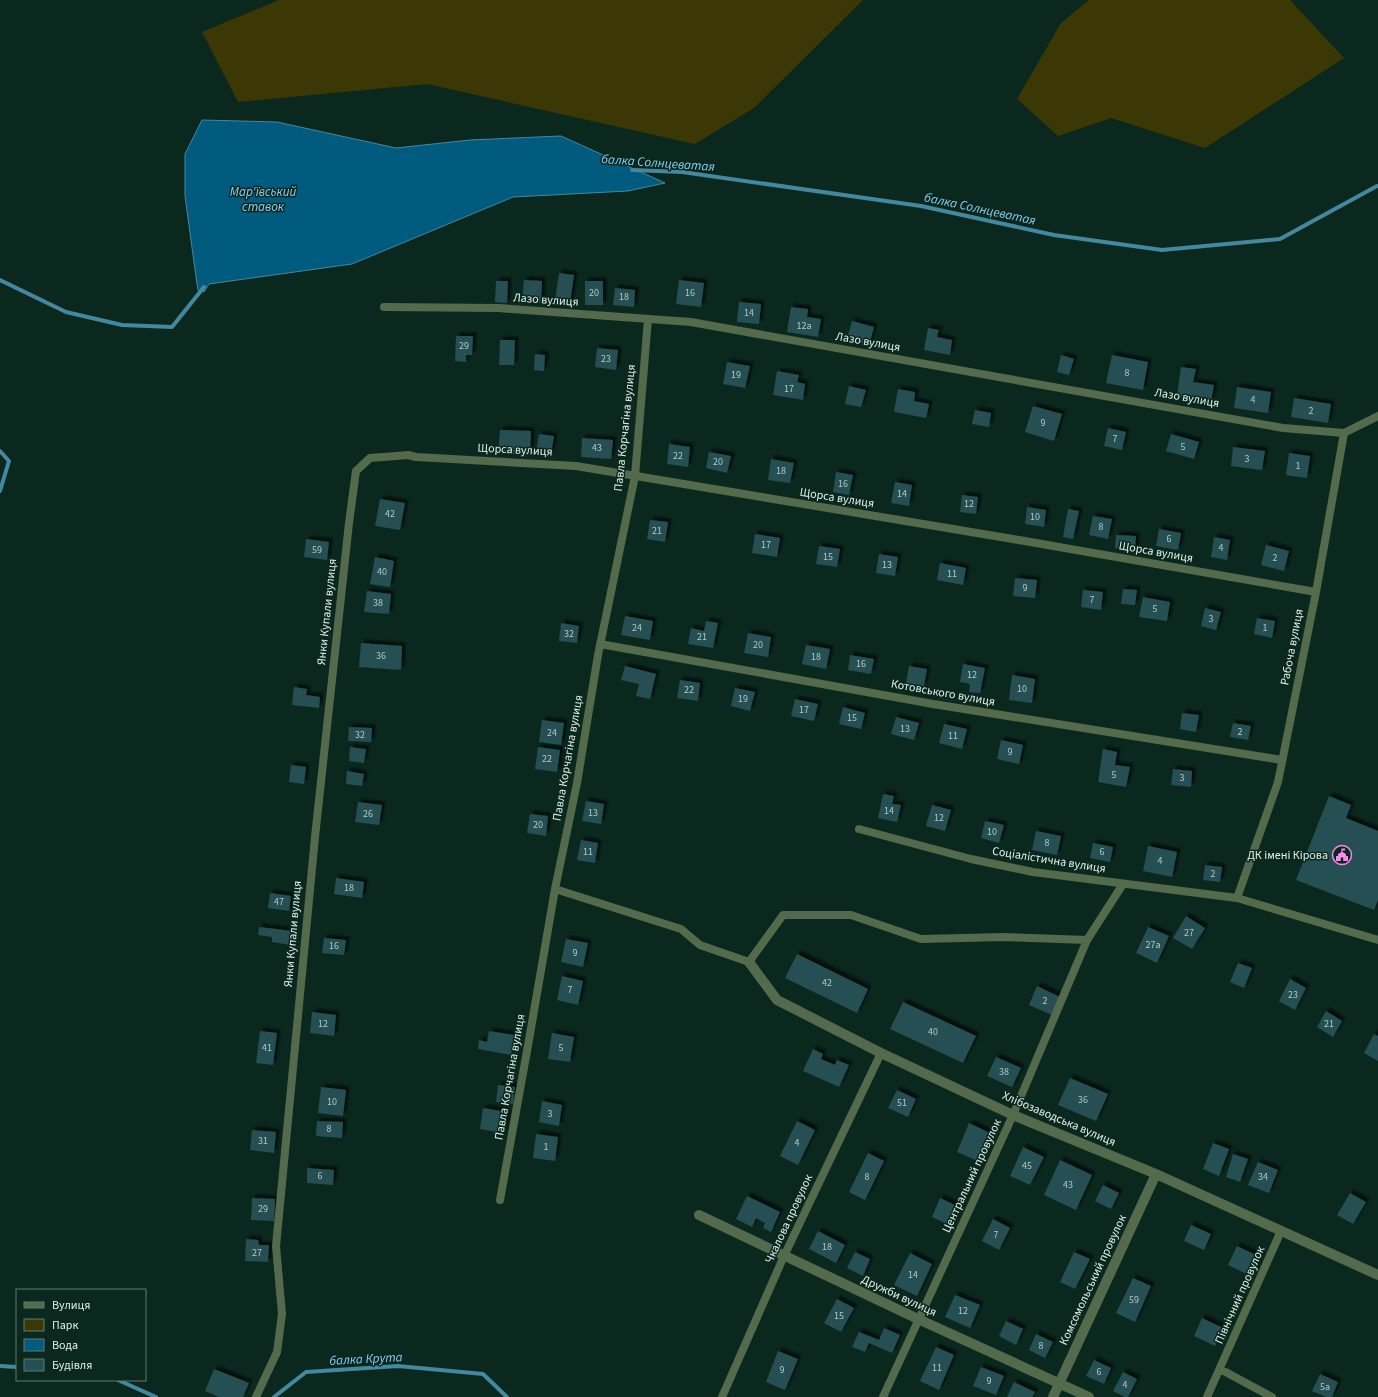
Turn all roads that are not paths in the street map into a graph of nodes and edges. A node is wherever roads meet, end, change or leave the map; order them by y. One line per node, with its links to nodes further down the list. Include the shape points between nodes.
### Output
1 (384, 307): 2 (lane, Лазо вулиця, via 498,308)
2 (648, 319): 4 (lane, Лазо вулиця, via 691,322 1283,428); 6 (lane, Павла Корчагіна вулиця)
3 (1378, 416): 4 (lane)
4 (1344, 433): 7 (lane, Рабоча вулиця)
5 (356, 471): 6 (lane, Щорса вулиця, via 370,458 408,455 576,466); 28 (lane, Янки Купали вулиця, via 314,837 276,1246 282,1314 276,1352)
6 (635, 476): 7 (lane, Щорса вулиця); 8 (lane, Павла Корчагіна вулиця)
7 (1316, 592): 9 (lane, Рабоча вулиця)
8 (600, 644): 9 (lane, Котовського вулиця, via 933,704); 12 (lane, Павла Корчагіна вулиця)
9 (1282, 760): 13 (lane, Рабоча вулиця, via 1278,782)
10 (859, 829): 11 (lane, Соціалістична вулиця, via 1017,869)
11 (1123, 884): 13 (lane, Соціалістична вулиця); 14 (lane, Центральний провулок)
12 (555, 888): 16 (lane, via 681,929 700,945); 20 (lane, Павла Корчагіна вулиця)
13 (1237, 898): 15 (lane, Соціалістична вулиця)
14 (1087, 940): 16 (lane, via 1004,937 921,939 851,915 783,915); 18 (lane, Центральний провулок)
15 (1378, 940)
16 (749, 962): 17 (street, Хлібозаводська вулиця, via 777,1000)
17 (881, 1053): 18 (street, Хлібозаводська вулиця); 23 (lane, Чкалова провулок)
18 (1013, 1115): 19 (street, Хлібозаводська вулиця); 25 (lane, Центральний провулок)
19 (1156, 1174): 22 (street, Хлібозаводська вулиця); 27 (street, Комсомольський провулок)
20 (500, 1200)
21 (699, 1215): 23 (street, Дружби вулиця)
22 (1282, 1231): 24 (street, Хлібозаводська вулиця); 26 (lane, Північний провулок)
23 (784, 1256): 25 (street, Дружби вулиця); 29 (lane, Чкалова провулок)
24 (1378, 1275)
25 (918, 1319): 27 (street, Дружби вулиця); 30 (lane, Центральний провулок)
26 (1220, 1369): 33 (lane, Північний провулок); 34 (lane)
27 (1060, 1384): 31 (street, Комсомольський провулок); 32 (street, Дружби вулиця)
28 (256, 1397)
29 (722, 1397)
30 (883, 1397)
31 (1054, 1397)
32 (1089, 1397)
33 (1207, 1397)
34 (1272, 1397)

